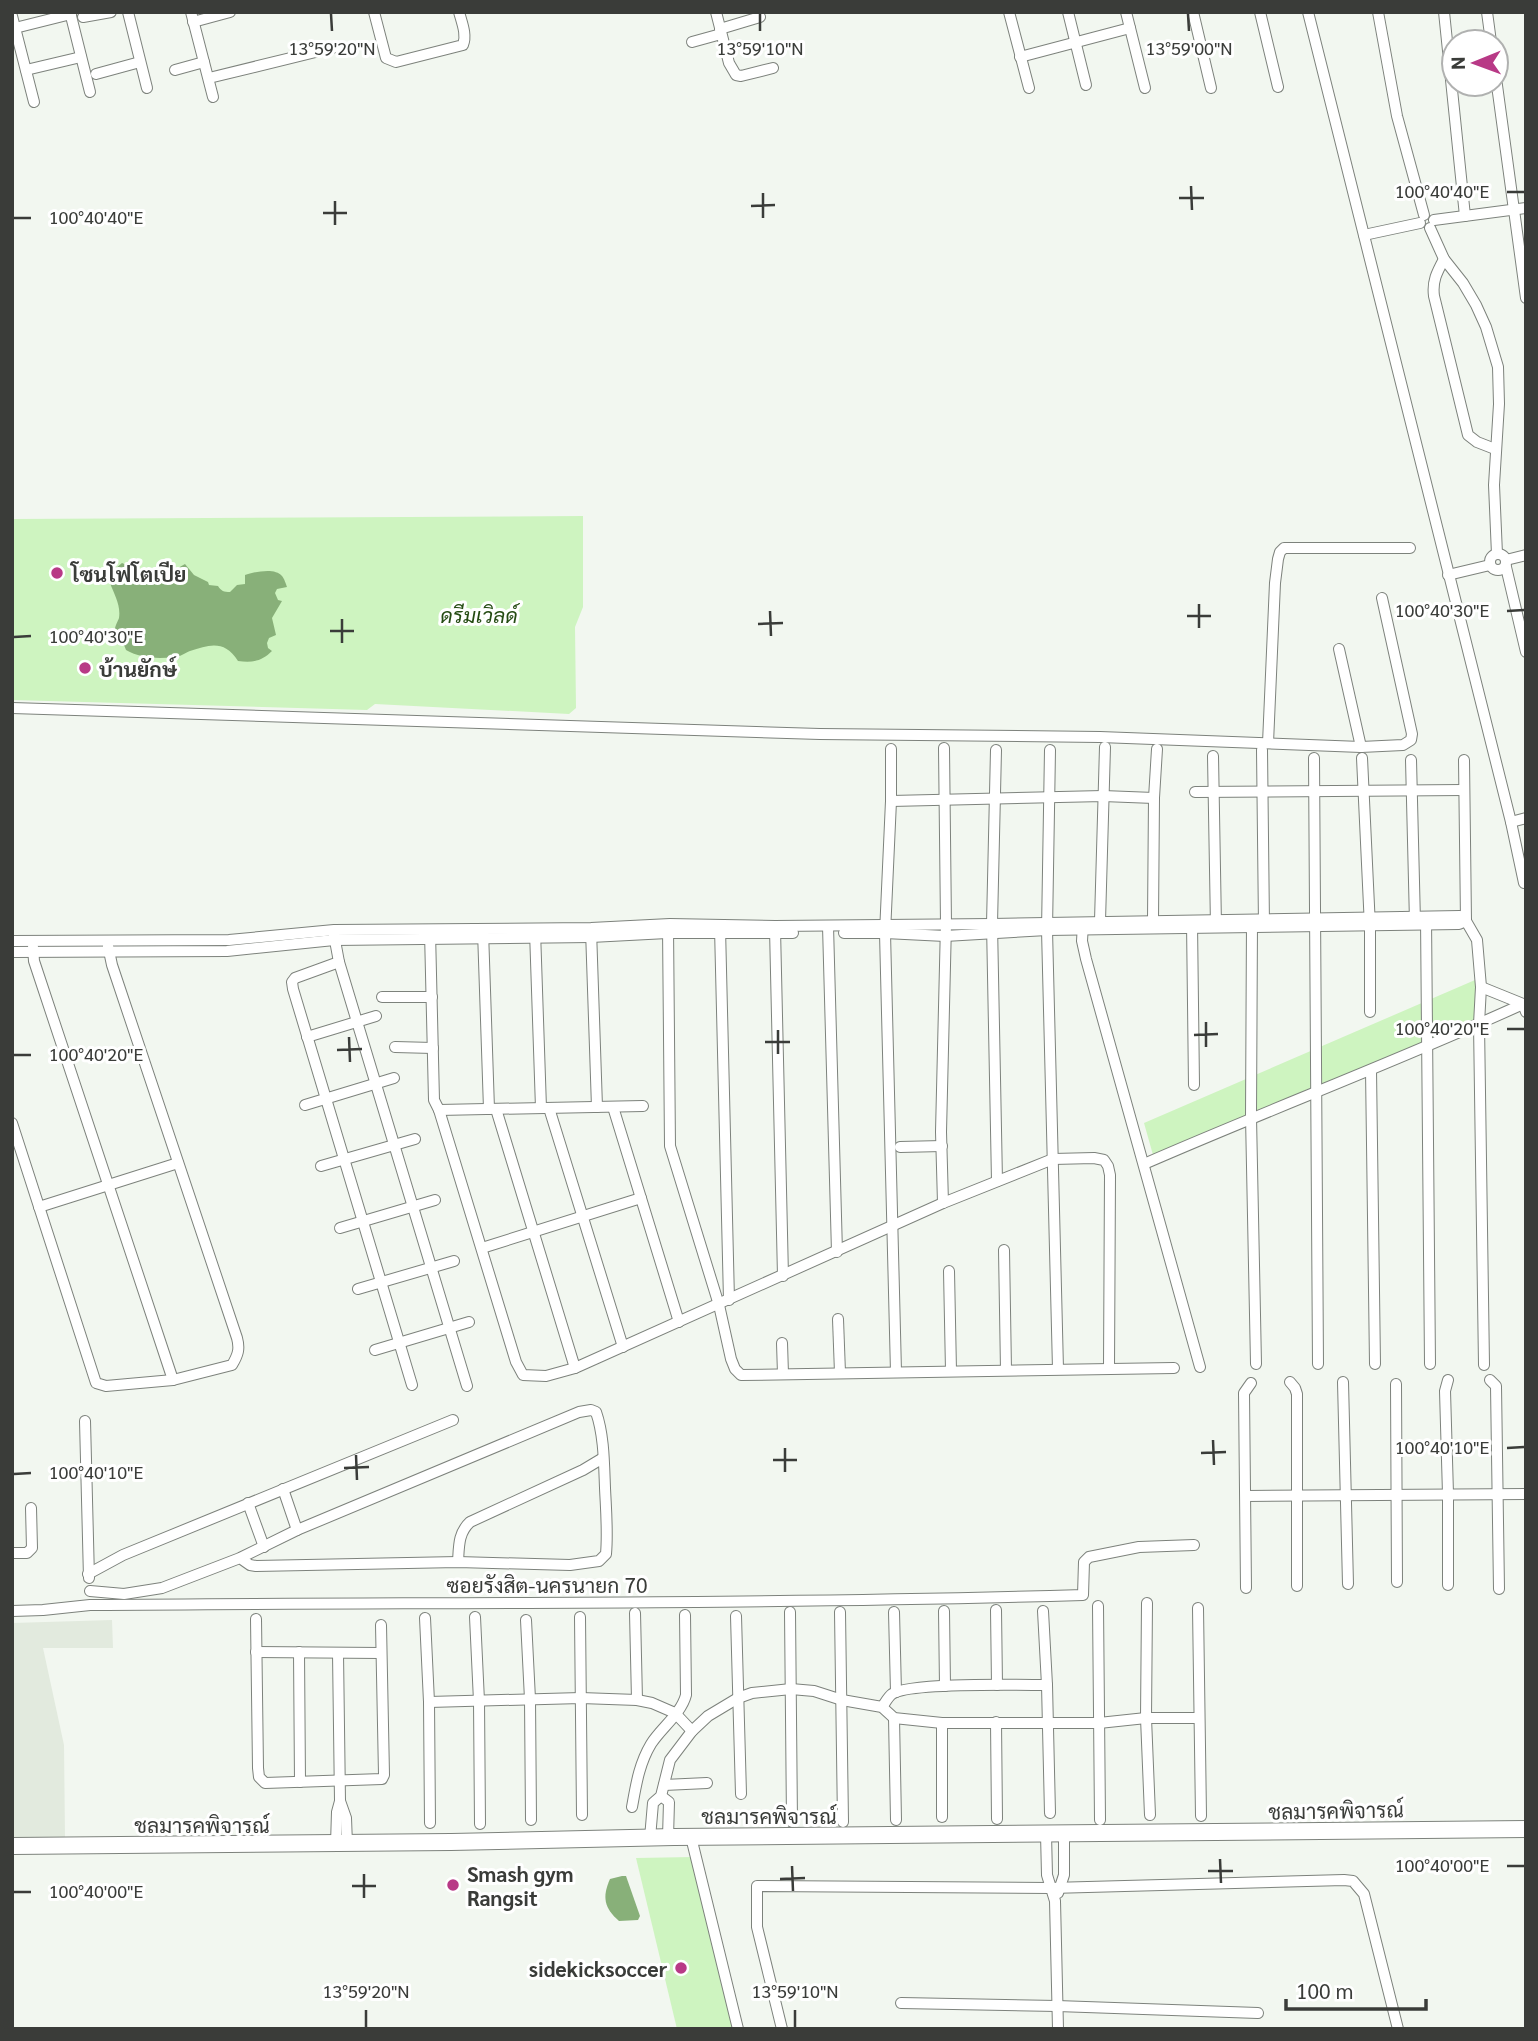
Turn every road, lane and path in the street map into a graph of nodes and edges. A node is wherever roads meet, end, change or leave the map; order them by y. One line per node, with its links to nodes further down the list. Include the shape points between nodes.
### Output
1 (111, 12): 16 (street)
2 (128, 12): 27 (street)
3 (230, 12): 17 (street)
4 (374, 12): 5 (street, via 386,58 396,62 463,45)
5 (459, 12)
6 (716, 12): 21 (street)
7 (1009, 12): 26 (street)
8 (1068, 12): 23 (street)
9 (1126, 12): 20 (street)
10 (1193, 12): 39 (street)
11 (1260, 12): 35 (street)
12 (1308, 12): 47 (street)
13 (1378, 12): 46 (street, via 1397,116)
14 (1444, 12): 45 (street)
15 (70, 13): 19 (street); 25 (street)
16 (83, 17)
17 (192, 17): 28 (street)
18 (760, 18): 21 (street)
19 (14, 22): 30 (street)
20 (1130, 29): 23 (street); 38 (street)
21 (721, 32): 22 (street); 29 (street, via 736,75)
22 (692, 42)
23 (1076, 43): 26 (street); 34 (street)
24 (336, 47): 33 (street)
25 (81, 57): 30 (street); 40 (street)
26 (1020, 57): 37 (street)
27 (140, 62): 32 (street); 36 (street)
28 (204, 62): 31 (street); 33 (street)
29 (773, 68)
30 (26, 70): 43 (street)
31 (175, 70)
32 (96, 74)
33 (209, 78): 41 (street)
34 (1086, 85)
35 (1278, 87)
36 (147, 88)
37 (1028, 88)
38 (1146, 88)
39 (1212, 88)
40 (90, 92)
41 (213, 97)
42 (1500, 98): 44 (street)
43 (34, 102)
44 (1520, 209): 45 (street); 49 (street)
45 (1465, 216): 46 (street)
46 (1427, 221): 47 (street); 48 (street)
47 (1364, 235): 54 (street)
48 (1444, 259): 50 (street, via 1476,305 1494,351 1499,387); 50 (street, via 1432,285 1468,435)
49 (1526, 298)
50 (1495, 449): 53 (street, via 1494,485)
51 (1410, 548): 59 (street, via 1284,548 1280,552)
52 (1526, 555): 53 (street)
53 (1503, 560): 54 (street, via 1493,556 1490,565); 57 (street)
54 (1448, 575): 85 (street)
55 (1382, 597): 66 (street, via 1412,734 1403,745)
56 (1339, 649): 66 (street)
57 (1526, 652)
58 (12, 708): 59 (street, via 820,734 1101,737)
59 (1265, 746): 66 (street); 75 (street)
60 (1105, 747): 78 (street)
61 (944, 748): 83 (street)
62 (891, 749): 82 (street)
63 (1157, 749): 80 (street)
64 (996, 750): 81 (street)
65 (1051, 750): 79 (street)
66 (1361, 753): 73 (street)
67 (1213, 756): 77 (street)
68 (1314, 758): 76 (street)
69 (1411, 760): 71 (street)
70 (1464, 760): 72 (street)
71 (1412, 790): 72 (street); 73 (street); 88 (street)
72 (1464, 790): 90 (street)
73 (1363, 791): 76 (street); 91 (street)
74 (1195, 792): 77 (street)
75 (1262, 792): 76 (street); 77 (street); 92 (street)
76 (1312, 792): 93 (street)
77 (1213, 793): 96 (street)
78 (1103, 796): 79 (street); 80 (street); 89 (street)
79 (1049, 798): 81 (street); 98 (street)
80 (1154, 798): 87 (street)
81 (995, 800): 83 (street); 100 (street)
82 (891, 801): 83 (street); 102 (street)
83 (943, 801): 105 (street)
84 (1526, 818): 85 (street)
85 (1511, 822): 86 (street)
86 (1524, 883)
87 (1153, 920): 89 (street); 95 (street)
88 (1420, 920): 90 (street); 91 (street); 125 (street)
89 (1100, 921): 99 (street)
90 (1466, 921): 116 (street, via 1477,940)
91 (1370, 922): 93 (street); 120 (street)
92 (1264, 923): 93 (street); 97 (street)
93 (1314, 923): 132 (street)
94 (669, 924): 101 (street); 107 (street); 173 (street, via 670,1146)
95 (1192, 924): 96 (street); 99 (street); 131 (street)
96 (1216, 924): 97 (street)
97 (1252, 924): 141 (street)
98 (1047, 926): 99 (street); 100 (street); 147 (street)
99 (1083, 926): 150 (street, via 1086,959)
100 (992, 928): 105 (street); 152 (street)
101 (720, 929): 103 (street); 173 (street)
102 (886, 929): 104 (street); 105 (street); 162 (street)
103 (775, 930): 104 (street); 170 (street)
104 (828, 930): 166 (street)
105 (945, 930): 145 (street)
106 (535, 933): 107 (street); 109 (street); 138 (street)
107 (591, 933): 136 (street)
108 (430, 934): 109 (street); 110 (street); 118 (street)
109 (483, 934): 139 (street)
110 (334, 935): 112 (street, via 227,951); 115 (street)
111 (12, 941): 113 (street)
112 (108, 945): 113 (street); 149 (street)
113 (33, 946): 114 (street); 153 (street, via 34,961)
114 (12, 951)
115 (339, 962): 122 (street); 124 (street, via 292,982)
116 (1481, 986): 119 (street); 123 (street)
117 (382, 997): 118 (street)
118 (432, 997): 127 (street)
119 (1525, 1008): 123 (street)
120 (1370, 1012)
121 (376, 1016): 122 (street)
122 (357, 1022): 124 (street); 130 (street)
123 (1479, 1024): 125 (street); 186 (street)
124 (307, 1037): 133 (street)
125 (1426, 1046): 128 (street); 185 (street)
126 (395, 1047): 127 (street)
127 (433, 1048): 140 (street, via 434,1100)
128 (1371, 1070): 132 (street); 184 (street)
129 (394, 1078): 130 (street)
130 (376, 1084): 133 (street); 144 (street)
131 (1194, 1085)
132 (1315, 1094): 141 (street); 183 (street)
133 (326, 1099): 134 (street); 148 (street)
134 (305, 1105)
135 (643, 1105): 137 (street)
136 (597, 1107): 137 (street); 138 (street)
137 (612, 1107): 154 (street)
138 (545, 1108): 139 (street); 159 (street)
139 (493, 1109): 140 (street); 163 (street)
140 (439, 1110): 164 (street)
141 (1251, 1117): 150 (street); 182 (street)
142 (12, 1124): 158 (street)
143 (415, 1139): 144 (street)
144 (395, 1144): 148 (street); 157 (street)
145 (942, 1146): 146 (street); 156 (street)
146 (900, 1147)
147 (1053, 1159): 152 (street); 189 (street, via 1094,1158 1108,1166); 191 (street)
148 (344, 1160): 151 (street); 160 (street)
149 (178, 1163): 153 (street); 197 (street, via 239,1346 232,1365)
150 (1144, 1164): 187 (street)
151 (321, 1166)
152 (997, 1181): 156 (street)
153 (109, 1185): 158 (street); 197 (street)
154 (641, 1198): 159 (street); 176 (street)
155 (435, 1200): 157 (street)
156 (943, 1203): 162 (street)
157 (414, 1206): 160 (street); 168 (street)
158 (38, 1207): 197 (street, via 96,1383)
159 (582, 1216): 163 (street); 180 (street)
160 (362, 1221): 161 (street); 171 (street)
161 (340, 1228)
162 (892, 1228): 166 (street); 194 (street)
163 (533, 1231): 164 (street); 188 (street)
164 (482, 1248): 188 (street, via 523,1375 546,1376)
165 (1004, 1250): 192 (street)
166 (837, 1252): 170 (street)
167 (454, 1261): 168 (street)
168 (432, 1267): 171 (street); 177 (street)
169 (949, 1271): 193 (street)
170 (783, 1276): 173 (street)
171 (381, 1282): 172 (street); 178 (street)
172 (358, 1289)
173 (724, 1302): 176 (street); 196 (street, via 735,1369 740,1375)
174 (838, 1320): 195 (street)
175 (469, 1322): 177 (street)
176 (679, 1322): 180 (street)
177 (449, 1328): 178 (street); 205 (street)
178 (399, 1343): 181 (street); 204 (street)
179 (782, 1343): 196 (street)
180 (623, 1347): 188 (street)
181 (375, 1350)
182 (1256, 1364)
183 (1318, 1364)
184 (1375, 1364)
185 (1430, 1364)
186 (1484, 1365)
187 (1200, 1367)
188 (575, 1368)
189 (1110, 1368): 190 (street); 191 (street)
190 (1174, 1368)
191 (1058, 1369): 192 (street)
192 (1006, 1370): 193 (street)
193 (951, 1371): 194 (street)
194 (896, 1372): 195 (street)
195 (840, 1373): 196 (street)
196 (783, 1374)
197 (173, 1380)
198 (1448, 1380): 210 (street)
199 (1490, 1380): 211 (street, via 1496,1385)
200 (1290, 1382): 213 (street, via 1297,1394)
201 (1343, 1382): 214 (street)
202 (1251, 1383): 216 (street, via 1244,1392)
203 (1396, 1384): 215 (street)
204 (412, 1385)
205 (467, 1386)
206 (453, 1420): 209 (street)
207 (85, 1421): 225 (street)
208 (603, 1458): 219 (street, via 596,1412 584,1410); 224 (street, via 470,1522 460,1537); 224 (street, via 607,1539 606,1554 599,1561)
209 (283, 1489): 217 (street); 219 (street)
210 (1448, 1494): 211 (street); 215 (street); 228 (street)
211 (1498, 1494): 212 (street); 231 (street)
212 (1526, 1494)
213 (1297, 1495): 214 (street); 216 (street); 229 (street)
214 (1345, 1495): 215 (street); 227 (street)
215 (1396, 1495): 226 (street)
216 (1246, 1496): 230 (street)
217 (248, 1503): 221 (street); 225 (street)
218 (31, 1508): 222 (street, via 32,1548 27,1553)
219 (296, 1530): 221 (street)
220 (1194, 1545): 234 (street, ซอยรังสิต-นครนายก 70, via 1139,1547 1089,1557 1084,1562 1083,1595)
221 (264, 1546): 223 (street)
222 (12, 1553)
223 (240, 1558): 224 (street, via 256,1566); 232 (street, via 162,1588 124,1594)
224 (458, 1562)
225 (88, 1574): 232 (street)
226 (1397, 1582)
227 (1348, 1584)
228 (1448, 1585)
229 (1297, 1586)
230 (1247, 1588)
231 (1499, 1589)
232 (90, 1591): 234 (street)
233 (1147, 1603): 272 (street)
234 (90, 1605): 238 (street, ซอยรังสิต-นครนายก 70)
235 (1098, 1606): 277 (street)
236 (1198, 1608): 273 (street)
237 (996, 1610): 257 (street)
238 (12, 1611)
239 (944, 1611): 259 (street)
240 (1043, 1611): 258 (street)
241 (790, 1612): 260 (street)
242 (840, 1612): 266 (street)
243 (894, 1612): 261 (street)
244 (635, 1613): 265 (street)
245 (685, 1615): 270 (street, via 686,1695)
246 (580, 1616): 262 (street)
247 (736, 1616): 263 (street)
248 (475, 1617): 267 (street)
249 (425, 1618): 268 (street)
250 (256, 1619): 253 (street)
251 (526, 1620): 264 (street)
252 (381, 1625): 256 (street)
253 (256, 1652): 254 (street); 280 (street, via 259,1777 265,1783)
254 (299, 1652): 255 (street); 280 (street)
255 (338, 1653): 256 (street); 279 (street)
256 (381, 1653): 279 (street, via 384,1775 382,1779)
257 (997, 1685): 258 (street); 259 (street)
258 (1047, 1685): 275 (street)
259 (945, 1686): 261 (street)
260 (791, 1689): 263 (street); 266 (street); 294 (street)
261 (896, 1692): 269 (street)
262 (581, 1698): 264 (street); 265 (street); 286 (street)
263 (738, 1698): 278 (street); 283 (street)
264 (530, 1699): 267 (street); 292 (street)
265 (637, 1700): 270 (street)
266 (842, 1700): 269 (street); 295 (street)
267 (479, 1701): 268 (street); 297 (street)
268 (429, 1702): 296 (street)
269 (882, 1707): 271 (street)
270 (675, 1713): 278 (street); 284 (street, via 650,1745 638,1772)
271 (894, 1718): 276 (street); 293 (street)
272 (1146, 1718): 273 (street); 277 (street); 287 (street)
273 (1199, 1718): 288 (street)
274 (996, 1722): 275 (street); 276 (street); 290 (street)
275 (1048, 1722): 277 (street); 285 (street)
276 (942, 1723): 289 (street)
277 (1099, 1723): 291 (street)
278 (692, 1731): 282 (street, via 670,1760)
279 (340, 1781): 280 (street); 304 (street, via 337,1812)
280 (300, 1782)
281 (707, 1783): 282 (street)
282 (663, 1791): 301 (street, via 668,1802); 303 (street, via 653,1803)
283 (741, 1794)
284 (632, 1807)
285 (1049, 1812)
286 (582, 1815)
287 (1150, 1815)
288 (1201, 1816)
289 (942, 1817)
290 (997, 1819)
291 (1100, 1819)
292 (531, 1820)
293 (896, 1820)
294 (792, 1822)
295 (843, 1822)
296 (430, 1823)
297 (480, 1824)
298 (1526, 1829): 300 (street, ชลมารคพิจารณ์)
299 (1046, 1834): 300 (street, ชลมารคพิจารณ์); 302 (street, ชลมารคพิจารณ์); 306 (street, via 1047,1875)
300 (1064, 1834): 306 (street, via 1064,1875)
301 (668, 1837): 302 (street, ชลมารคพิจารณ์); 303 (street, ชลมารคพิจารณ์)
302 (691, 1837): 310 (street)
303 (650, 1838): 304 (street, ชลมารคพิจารณ์)
304 (342, 1844): 305 (street, ชลมารคพิจารณ์)
305 (12, 1846)
306 (1056, 1888): 308 (street); 311 (street, via 757,1886 757,1927); 313 (street, via 1353,1881 1364,1894)
307 (901, 2003): 308 (street)
308 (1057, 2006): 309 (street); 312 (street)
309 (1258, 2013)
310 (738, 2029)
311 (782, 2029)
312 (1058, 2029)
313 (1398, 2029)

